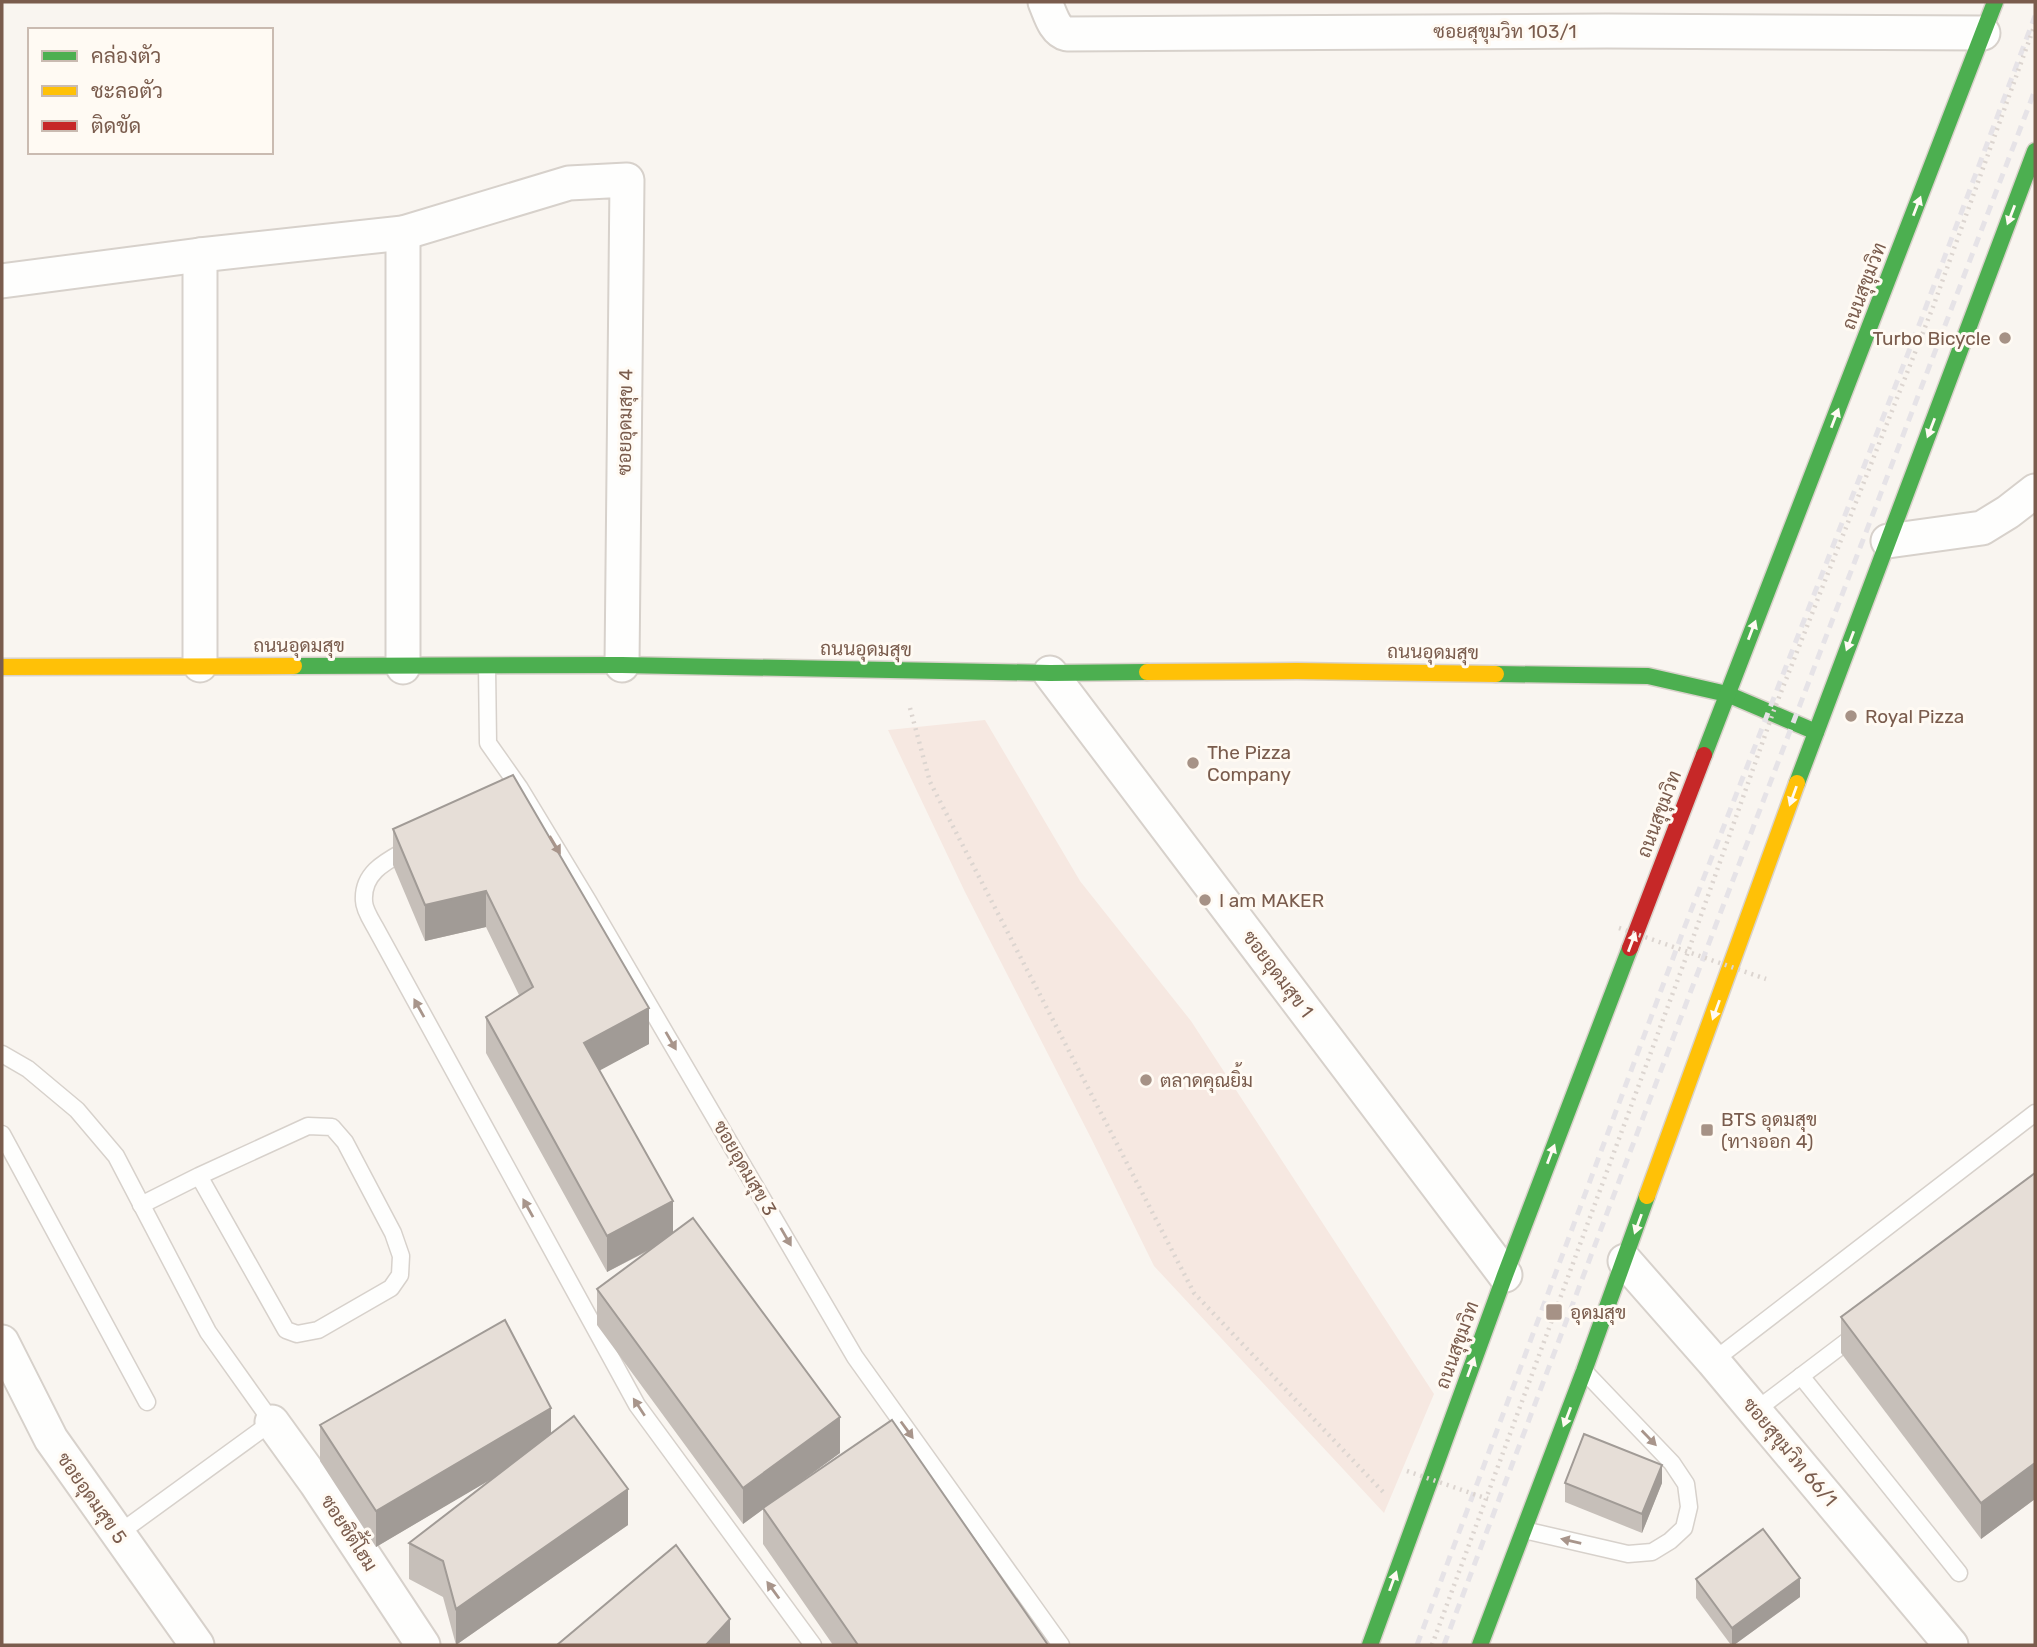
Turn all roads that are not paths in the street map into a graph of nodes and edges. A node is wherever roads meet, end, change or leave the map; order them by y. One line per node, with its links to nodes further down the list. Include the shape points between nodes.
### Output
1 (1045, 2): 3 (street, ซอยสุขุมวิท 103/1, via 1058,30 1066,34)
2 (1995, 2): 3 (main road, ถนนสุขุมวิท)
3 (1983, 33): 16 (main road, ถนนสุขุมวิท, one-way to 3)
4 (2035, 151): 9 (main road, one-way to 9)
5 (403, 233): 6 (street); 10 (street, ซอยอุดมสุข 4, via 569,183 627,180); 14 (street)
6 (200, 256): 7 (street); 11 (street)
7 (2, 281)
8 (2035, 491): 9 (street, via 1982,528)
9 (1888, 541): 17 (main road, one-way to 17)
10 (622, 664): 12 (main road, ถนนอุดมสุข); 15 (main road, ถนนอุดมสุข)
11 (200, 665): 13 (main road, ถนนอุดมสุข); 14 (main road, ถนนอุดมสุข)
12 (487, 666): 14 (main road, ถนนอุดมสุข); 40 (lane, ซอยอุดมสุข 3, one-way to 40, via 488,743 513,790 602,924 855,1357)
13 (2, 667)
14 (402, 667)
15 (1051, 673): 16 (main road, ถนนอุดมสุข, via 1648,676); 25 (street, ซอยอุดมสุข 1)
16 (1727, 694): 17 (main road, ถนนอุดมสุข); 25 (main road, ถนนสุขุมวิท, one-way to 16)
17 (1816, 732): 24 (main road, one-way to 24)
18 (425, 840): 39 (lane, one-way to 18, via 637,1405 375,927 364,902 368,880 378,866)
19 (2, 1055): 23 (lane, via 28,1069 76,1110 116,1156)
20 (2035, 1113): 28 (lane)
21 (2, 1134): 31 (lane)
22 (199, 1176): 22 (lane, via 286,1330 297,1334 317,1330 391,1288 400,1275 401,1256 393,1233 345,1142 332,1128 308,1126); 23 (lane)
23 (141, 1205): 33 (lane, via 208,1332)
24 (1625, 1261): 28 (street, ซอยสุขุมวิท 66/1); 29 (main road)
25 (1505, 1275): 41 (main road, ถนนสุขุมวิท, one-way to 25)
26 (1868, 1325): 30 (lane)
27 (2, 1342): 35 (street, ซอยอุดมสุข 5, via 51,1439)
28 (1713, 1361): 32 (street, ซอยสุขุมวิท 66/1)
29 (1584, 1371): 34 (main road, one-way to 34); 34 (lane, one-way to 34, via 1672,1462 1686,1484 1689,1507 1684,1528 1652,1552 1628,1554)
30 (1801, 1376): 32 (lane); 36 (lane)
31 (147, 1402)
32 (1755, 1411): 43 (street, ซอยสุขุมวิท 66/1)
33 (272, 1422): 35 (lane); 38 (street, ซอยซิตี้โฮม)
34 (1524, 1530): 42 (main road)
35 (118, 1534): 37 (street, ซอยอุดมสุข 5)
36 (1959, 1573)
37 (197, 1645)
38 (424, 1645)
39 (813, 1645)
40 (1061, 1645)
41 (1370, 1645)
42 (1480, 1645)
43 (1951, 1645)

